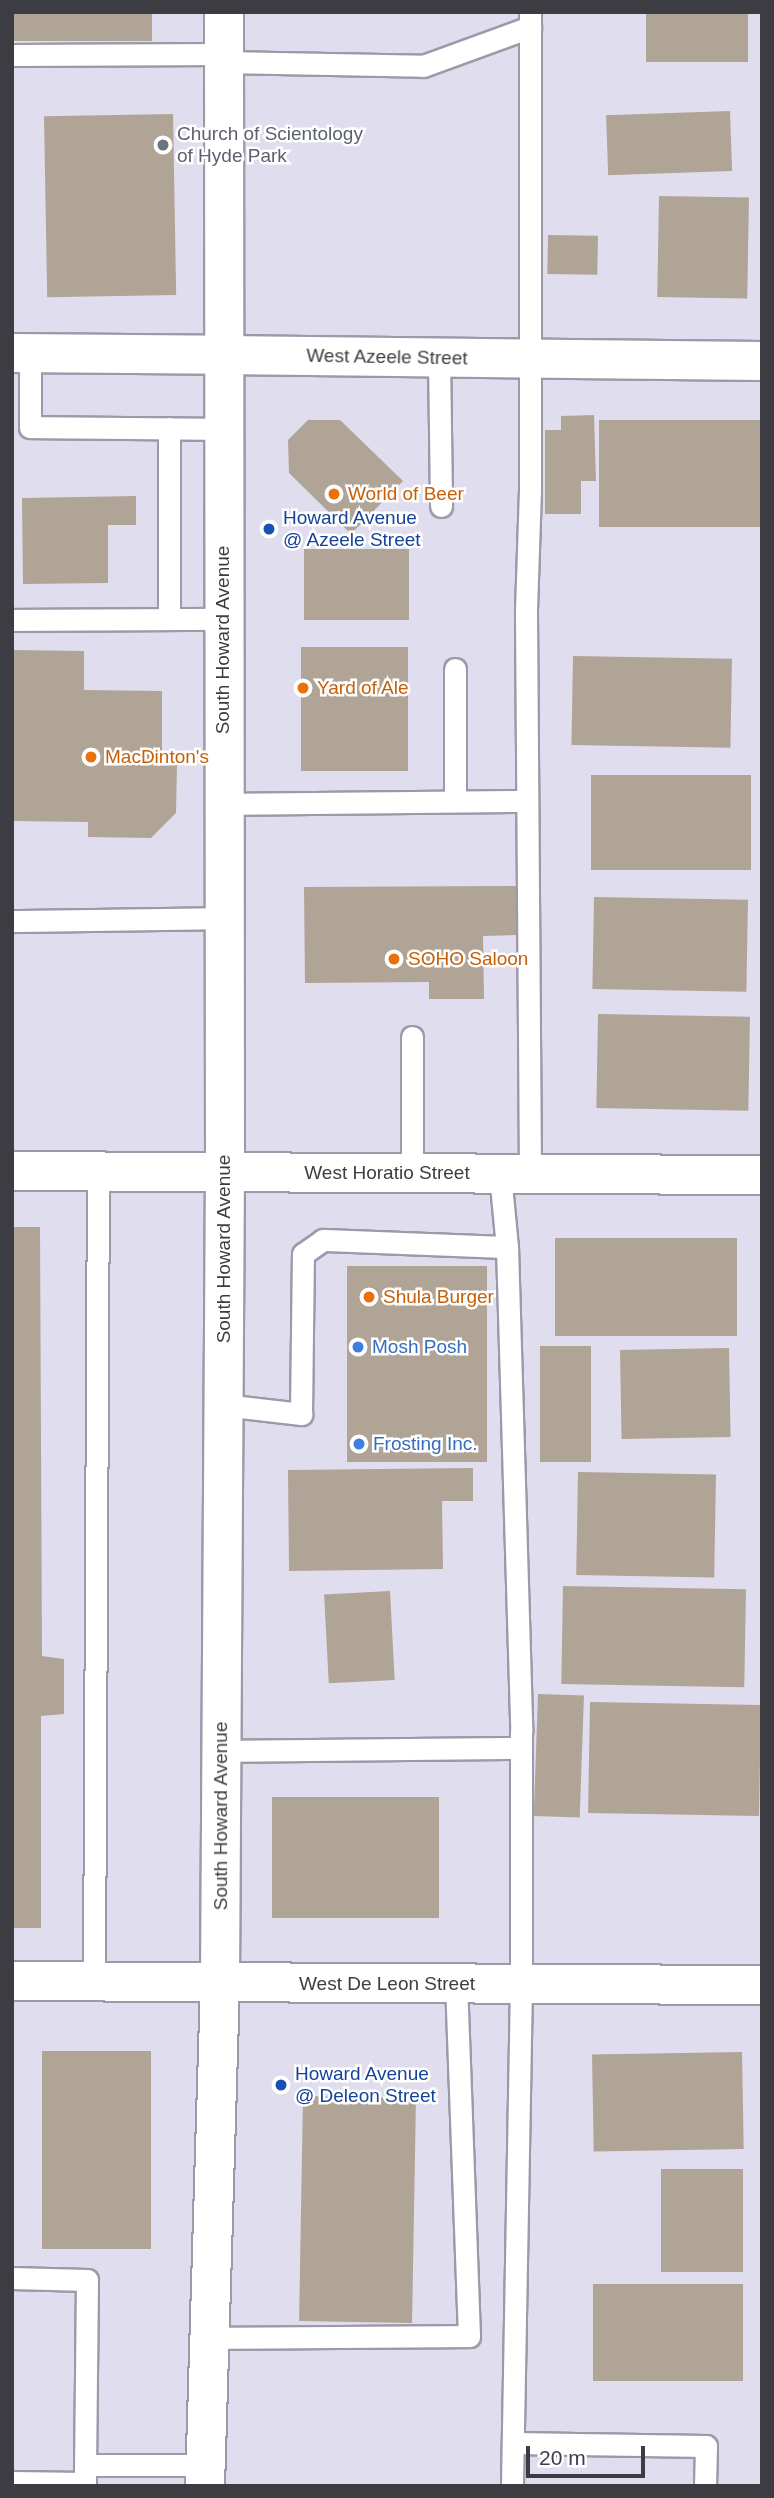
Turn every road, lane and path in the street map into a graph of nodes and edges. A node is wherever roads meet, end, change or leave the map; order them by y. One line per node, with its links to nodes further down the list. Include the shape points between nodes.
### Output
1 (223, 12): 4 (main road, South Howard Avenue)
2 (530, 19): 4 (lane, via 423,65); 8 (lane)
3 (12, 55): 4 (lane)
4 (223, 58): 6 (main road, South Howard Avenue)
5 (21, 353): 6 (main road, West Azeele Street); 10 (lane)
6 (222, 355): 7 (main road, West Azeele Street); 12 (main road, South Howard Avenue)
7 (439, 358): 8 (main road, West Azeele Street); 13 (lane)
8 (530, 359): 9 (main road, West Azeele Street); 19 (lane)
9 (762, 362)
10 (21, 427): 11 (lane)
11 (169, 428): 12 (lane); 14 (lane)
12 (222, 429): 15 (main road, South Howard Avenue)
13 (441, 506)
14 (169, 619): 15 (lane); 16 (lane)
15 (223, 619): 20 (main road, South Howard Avenue)
16 (12, 620)
17 (454, 670): 18 (lane)
18 (454, 800): 19 (lane); 20 (lane)
19 (527, 801): 28 (lane)
20 (223, 804): 21 (main road, South Howard Avenue)
21 (224, 918): 22 (lane); 26 (main road, South Howard Avenue)
22 (12, 921)
23 (412, 1037): 27 (lane)
24 (12, 1171): 25 (main road, West Horatio Street)
25 (98, 1172): 26 (main road, West Horatio Street); 35 (lane)
26 (225, 1172): 27 (main road, West Horatio Street); 31 (main road, South Howard Avenue)
27 (412, 1173): 28 (main road, West Horatio Street)
28 (515, 1173): 29 (main road, West Horatio Street); 30 (lane)
29 (762, 1175)
30 (507, 1247): 31 (lane, via 323,1240 303,1254 301,1414); 32 (lane)
31 (223, 1405): 33 (main road, South Howard Avenue)
32 (521, 1748): 33 (lane); 38 (lane)
33 (222, 1751): 36 (main road, South Howard Avenue)
34 (12, 1981): 35 (main road, West De Leon Street)
35 (94, 1982): 36 (main road, West De Leon Street)
36 (220, 1983): 37 (main road, West De Leon Street); 41 (main road, South Howard Avenue)
37 (456, 1984): 38 (main road, West De Leon Street); 41 (lane, via 469,2336)
38 (521, 1984): 39 (main road, West De Leon Street); 42 (lane)
39 (762, 1986)
40 (12, 2278): 44 (lane, via 87,2280)
41 (209, 2338): 43 (main road, South Howard Avenue)
42 (513, 2443): 46 (lane); 47 (lane, via 706,2446)
43 (205, 2475): 44 (lane)
44 (85, 2478): 45 (lane)
45 (12, 2482)
46 (512, 2486)
47 (705, 2486)

